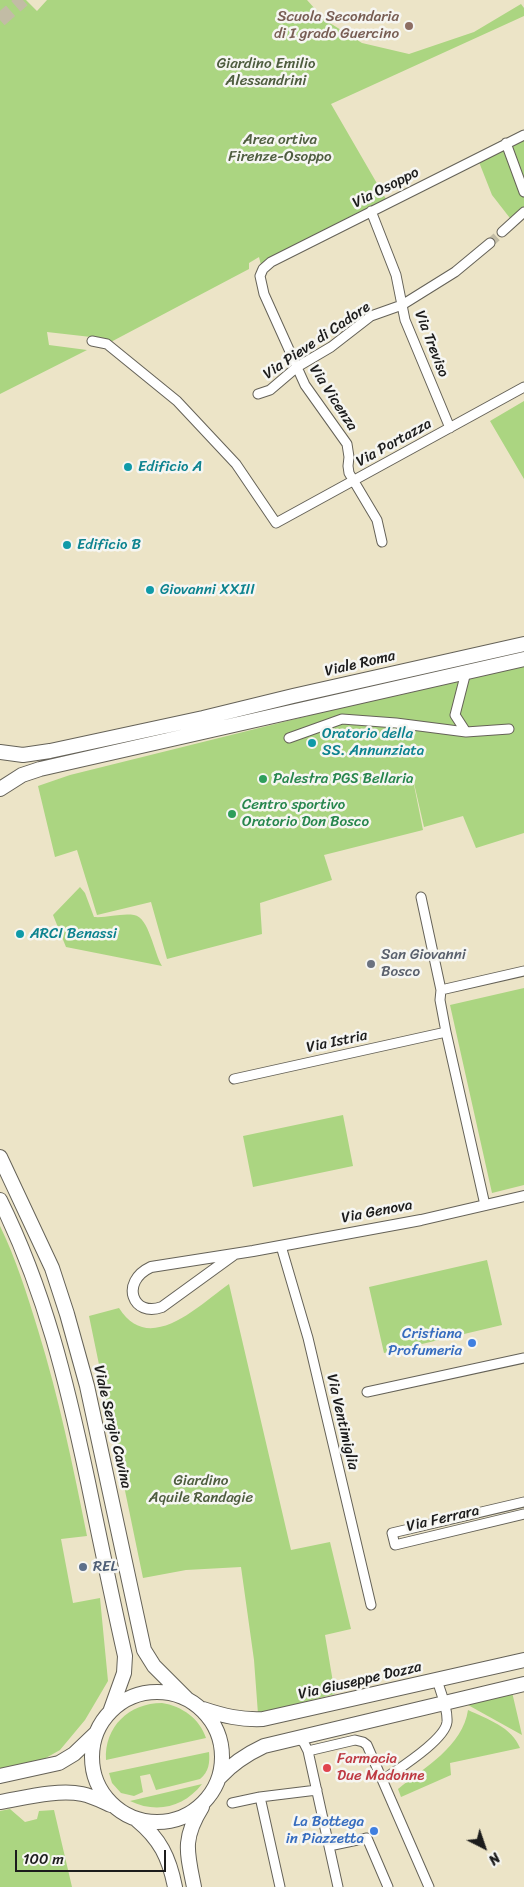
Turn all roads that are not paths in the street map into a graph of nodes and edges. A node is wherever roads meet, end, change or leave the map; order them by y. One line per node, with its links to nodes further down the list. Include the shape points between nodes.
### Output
1 (524, 135): 2 (street, Via Osoppo)
2 (506, 143): 3 (street); 4 (street, Via Osoppo)
3 (524, 192)
4 (371, 211): 8 (street, Via Osoppo); 9 (street, Via Treviso, via 396,275)
5 (524, 212): 6 (street)
6 (502, 232)
7 (490, 243): 9 (street, Via Pieve di Cadore, via 455,272)
8 (263, 269): 11 (street, Via Vicenza, via 260,276 264,294)
9 (402, 305): 11 (street, Via Pieve di Cadore, via 371,316 331,347); 14 (street, Via Treviso, via 405,320)
10 (92, 341): 15 (street, Via Portazza, via 107,344 177,401 236,464 276,523)
11 (297, 367): 13 (street, Via Pieve di Cadore, via 270,390); 15 (street, Via Vicenza, via 305,385 346,444 348,466)
12 (524, 386): 14 (street, Via Portazza)
13 (258, 394)
14 (450, 428): 15 (street, Via Portazza)
15 (355, 481): 16 (street, Via Vicenza, via 377,520)
16 (382, 542)
17 (524, 644): 20 (main road, Viale Roma, via 302,694)
18 (524, 659): 19 (main road, Viale Roma)
19 (466, 672): 20 (main road, Viale Roma); 22 (street, via 455,715)
20 (204, 725): 24 (main road, Viale Roma, via 23,755); 25 (main road, Viale Roma, via 40,769)
21 (509, 729): 22 (street)
22 (466, 732): 23 (street, via 342,719)
23 (289, 738)
24 (0, 752)
25 (0, 789)
26 (421, 897): 28 (street)
27 (524, 971): 28 (street)
28 (440, 990): 29 (street)
29 (446, 1032): 30 (street, Via Istria); 34 (street)
30 (234, 1079)
31 (0, 1157): 45 (main road, Viale Sergio Cavina, via 52,1268 67,1314 87,1386 144,1650 154,1666)
32 (524, 1196): 34 (street, Via Genova)
33 (0, 1200): 48 (main road, via 40,1293 72,1408 125,1656 125,1668)
34 (484, 1205): 35 (street, Via Genova)
35 (281, 1246): 36 (street, Via Genova); 41 (street, Via Ventimiglia, via 308,1338)
36 (235, 1254): 36 (street, Via Genova, via 151,1267 136,1279 132,1287 134,1298 146,1309 162,1307)
37 (524, 1358): 38 (street)
38 (367, 1392)
39 (524, 1502): 40 (street, Via Ferrara, via 392,1533 395,1545)
40 (524, 1514)
41 (371, 1605)
42 (524, 1660): 43 (main road, Via Giuseppe Dozza)
43 (437, 1680): 46 (street); 47 (main road, Via Giuseppe Dozza, via 263,1719 233,1719)
44 (524, 1684): 46 (main road)
45 (187, 1698): 47 (main road); 48 (main road, via 146,1692 120,1703)
46 (443, 1704): 50 (main road); 54 (street, via 447,1722 441,1735)
47 (202, 1709): 53 (main road, via 212,1721 221,1742)
48 (110, 1712): 49 (main road)
49 (98, 1730): 52 (main road, via 74,1754 59,1763); 60 (main road, via 92,1752 94,1770 102,1791)
50 (298, 1738): 51 (street); 53 (main road, via 251,1752)
51 (308, 1751): 54 (street, via 359,1740 367,1745); 55 (street)
52 (0, 1776)
53 (219, 1779): 56 (main road)
54 (383, 1780): 68 (street)
55 (317, 1790): 57 (street); 62 (street)
56 (208, 1797): 61 (main road, via 199,1807 175,1820 154,1822); 64 (main road, via 192,1824 188,1840)
57 (260, 1797): 59 (street); 65 (street)
58 (0, 1802): 60 (main road, via 75,1793)
59 (232, 1803)
60 (118, 1808): 61 (main road)
61 (134, 1818): 63 (main road, via 162,1846)
62 (329, 1846): 66 (street); 67 (street, via 367,1838)
63 (175, 1887)
64 (194, 1887)
65 (280, 1887)
66 (338, 1887)
67 (388, 1887)
68 (429, 1887)

